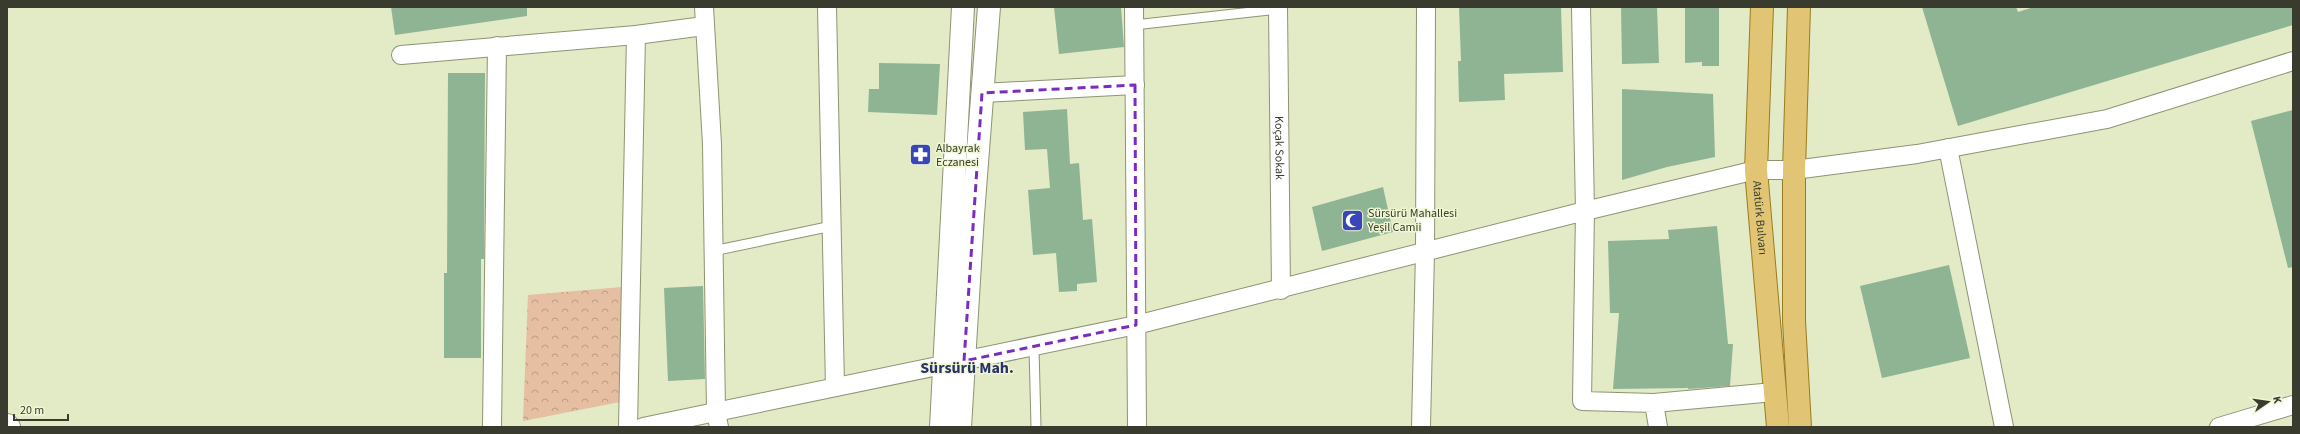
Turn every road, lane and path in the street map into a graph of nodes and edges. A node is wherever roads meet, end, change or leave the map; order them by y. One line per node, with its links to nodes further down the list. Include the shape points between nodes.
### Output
1 (704, 7): 11 (street)
2 (827, 7): 22 (street)
3 (963, 7): 28 (main road)
4 (989, 7): 17 (main road)
5 (1426, 7): 24 (street)
6 (1581, 7): 21 (street)
7 (1762, 7): 19 (main road, Atatürk Bulvarı)
8 (1799, 7): 20 (main road)
9 (1278, 8): 10 (lane); 25 (street, Koçak Sokak)
10 (1134, 16): 16 (street)
11 (704, 26): 12 (street); 23 (street, via 712,144)
12 (636, 35): 13 (street); 37 (street)
13 (497, 46): 14 (street); 36 (street)
14 (401, 55)
15 (2293, 61): 18 (street, via 2107,118)
16 (1135, 85): 17 (street); 26 (street)
17 (982, 92): 28 (main road)
18 (1948, 148): 20 (street); 47 (street)
19 (1756, 170): 20 (street); 21 (street); 30 (main road, Atatürk Bulvarı)
20 (1794, 170): 46 (main road, via 1794,321)
21 (1585, 211): 24 (street); 31 (street, via 1582,401)
22 (832, 226): 23 (lane); 29 (street)
23 (714, 251): 33 (street)
24 (1425, 252): 25 (street); 43 (street)
25 (1281, 290): 26 (street)
26 (1136, 325): 27 (street); 42 (street)
27 (1034, 348): 28 (street); 41 (lane)
28 (954, 363): 29 (street); 39 (main road); 40 (main road)
29 (835, 387): 33 (street)
30 (1774, 392): 31 (street); 45 (main road, Atatürk Bulvarı)
31 (1654, 403): 44 (street)
32 (2293, 405): 48 (street)
33 (717, 419): 38 (street)
34 (7, 424): 35 (main road)
35 (9, 427)
36 (492, 427)
37 (628, 427)
38 (643, 427)
39 (941, 427)
40 (960, 427)
41 (1036, 427)
42 (1137, 427)
43 (1421, 427)
44 (1658, 427)
45 (1778, 427)
46 (1800, 427)
47 (2004, 427)
48 (2219, 427)

